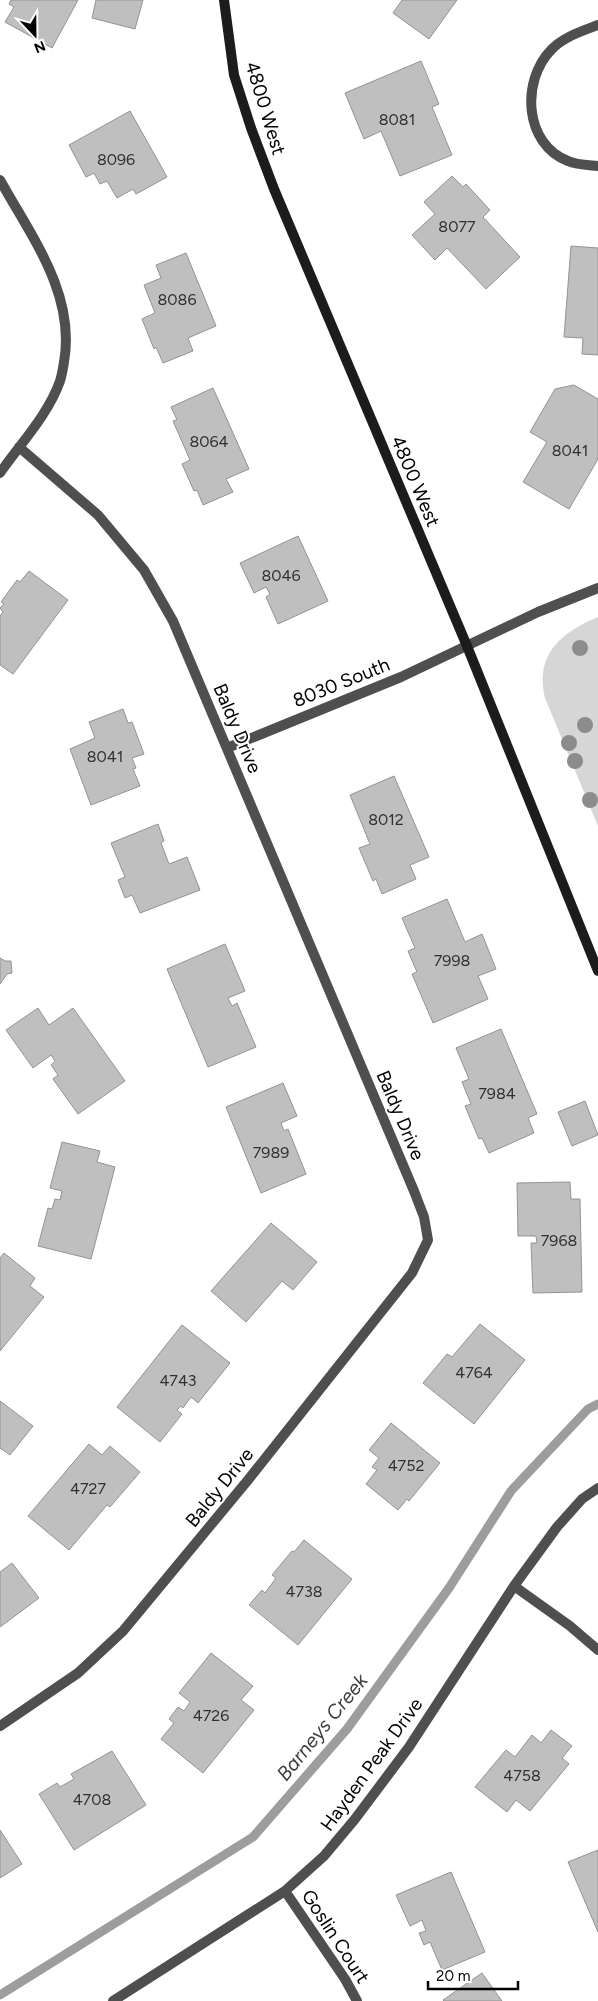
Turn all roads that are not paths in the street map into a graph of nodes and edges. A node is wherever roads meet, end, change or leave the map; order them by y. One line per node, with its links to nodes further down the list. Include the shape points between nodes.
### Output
1 (224, 0): 8 (street, 4800 West, via 234,75 261,154)
2 (598, 25): 3 (street, via 570,36 551,49 534,77 530,100 535,125 553,152 567,161)
3 (598, 166)
4 (0, 180): 5 (street, via 53,275 66,328 67,346 61,380 45,411)
5 (19, 447): 6 (street); 9 (street, Baldy Drive, via 98,515 144,570 174,621)
6 (0, 473)
7 (598, 588): 8 (street, 8030 South)
8 (467, 646): 9 (street, 8030 South); 10 (street, 4800 West)
9 (227, 748): 14 (street, Baldy Drive, via 414,1191 428,1240 412,1273 248,1480 123,1630 78,1673)
10 (598, 971)
11 (598, 1488): 12 (street, Hayden Peak Drive, via 582,1499 556,1527)
12 (514, 1586): 13 (street); 15 (street, Hayden Peak Drive, via 409,1747 355,1820 324,1856)
13 (598, 1650)
14 (0, 1726)
15 (285, 1891): 16 (street, Hayden Peak Drive); 17 (street, Goslin Court)
16 (113, 2001)
17 (357, 2001)

